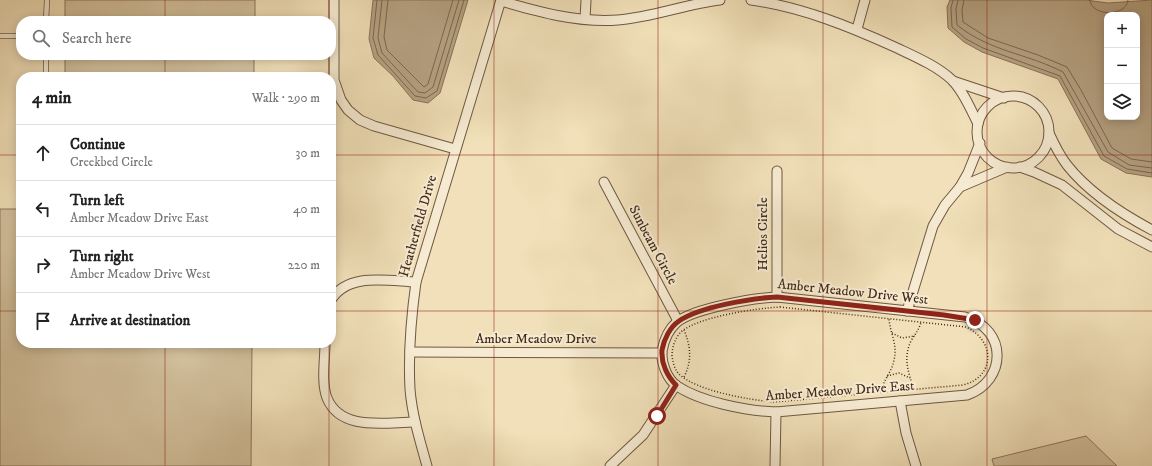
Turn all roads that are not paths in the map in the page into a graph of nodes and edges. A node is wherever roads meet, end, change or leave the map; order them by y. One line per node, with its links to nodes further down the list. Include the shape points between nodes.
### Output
1 (47, 0): 8 (lane)
2 (334, 0): 9 (street)
3 (501, 0): 10 (street, via 559,16); 24 (street, Heatherfield Drive)
4 (586, 0): 10 (street)
5 (720, 0): 10 (street, via 628,19)
6 (751, 0): 11 (street, via 786,7)
7 (865, 0): 11 (street)
8 (46, 16)
9 (334, 16)
10 (585, 19)
11 (857, 29): 18 (street, via 912,54)
12 (0, 36): 13 (lane)
13 (16, 36)
14 (46, 60): 16 (lane)
15 (334, 60): 17 (street)
16 (46, 72)
17 (334, 72)
18 (953, 81): 20 (street); 21 (street)
19 (336, 86): 24 (street, via 341,100 360,120)
20 (1004, 98): 21 (street, via 988,107); 22 (street, via 1024,98 1039,108)
21 (978, 124): 23 (street)
22 (1049, 133): 26 (street, via 1045,150 1040,157); 30 (street, via 1066,165 1084,184)
23 (980, 143): 25 (street, via 989,159); 29 (street)
24 (455, 149): 32 (street, Heatherfield Drive)
25 (1007, 167): 26 (street); 29 (street)
26 (1020, 167): 31 (street, via 1062,184 1118,229)
27 (777, 171): 34 (street, Helios Circle)
28 (604, 182): 36 (street, Sunbeam Circle)
29 (960, 188): 35 (street, via 932,226)
30 (1152, 230)
31 (1152, 247)
32 (416, 282): 33 (street, via 363,281 352,283); 38 (street, Heatherfield Drive)
33 (336, 293)
34 (777, 297): 35 (street, Amber Meadow Drive West); 36 (street, Amber Meadow Drive West, via 734,303)
35 (906, 311): 40 (street, Amber Meadow Drive West, via 975,320 991,334)
36 (678, 322): 39 (street, via 666,338)
37 (325, 348): 44 (street, via 327,398 341,416 361,423)
38 (410, 352): 39 (street, Amber Meadow Drive); 44 (street, Heatherfield Drive, via 410,390)
39 (662, 354): 41 (street, via 665,370)
40 (997, 354): 42 (street, Amber Meadow Drive East, via 992,377 982,388 974,392)
41 (676, 385): 43 (street, Amber Meadow Drive East, via 737,407); 46 (street, via 643,436)
42 (900, 401): 43 (street, Amber Meadow Drive East); 48 (street)
43 (776, 412): 47 (street)
44 (415, 422): 45 (street, Heatherfield Drive)
45 (427, 466)
46 (610, 466)
47 (775, 466)
48 (916, 466)

